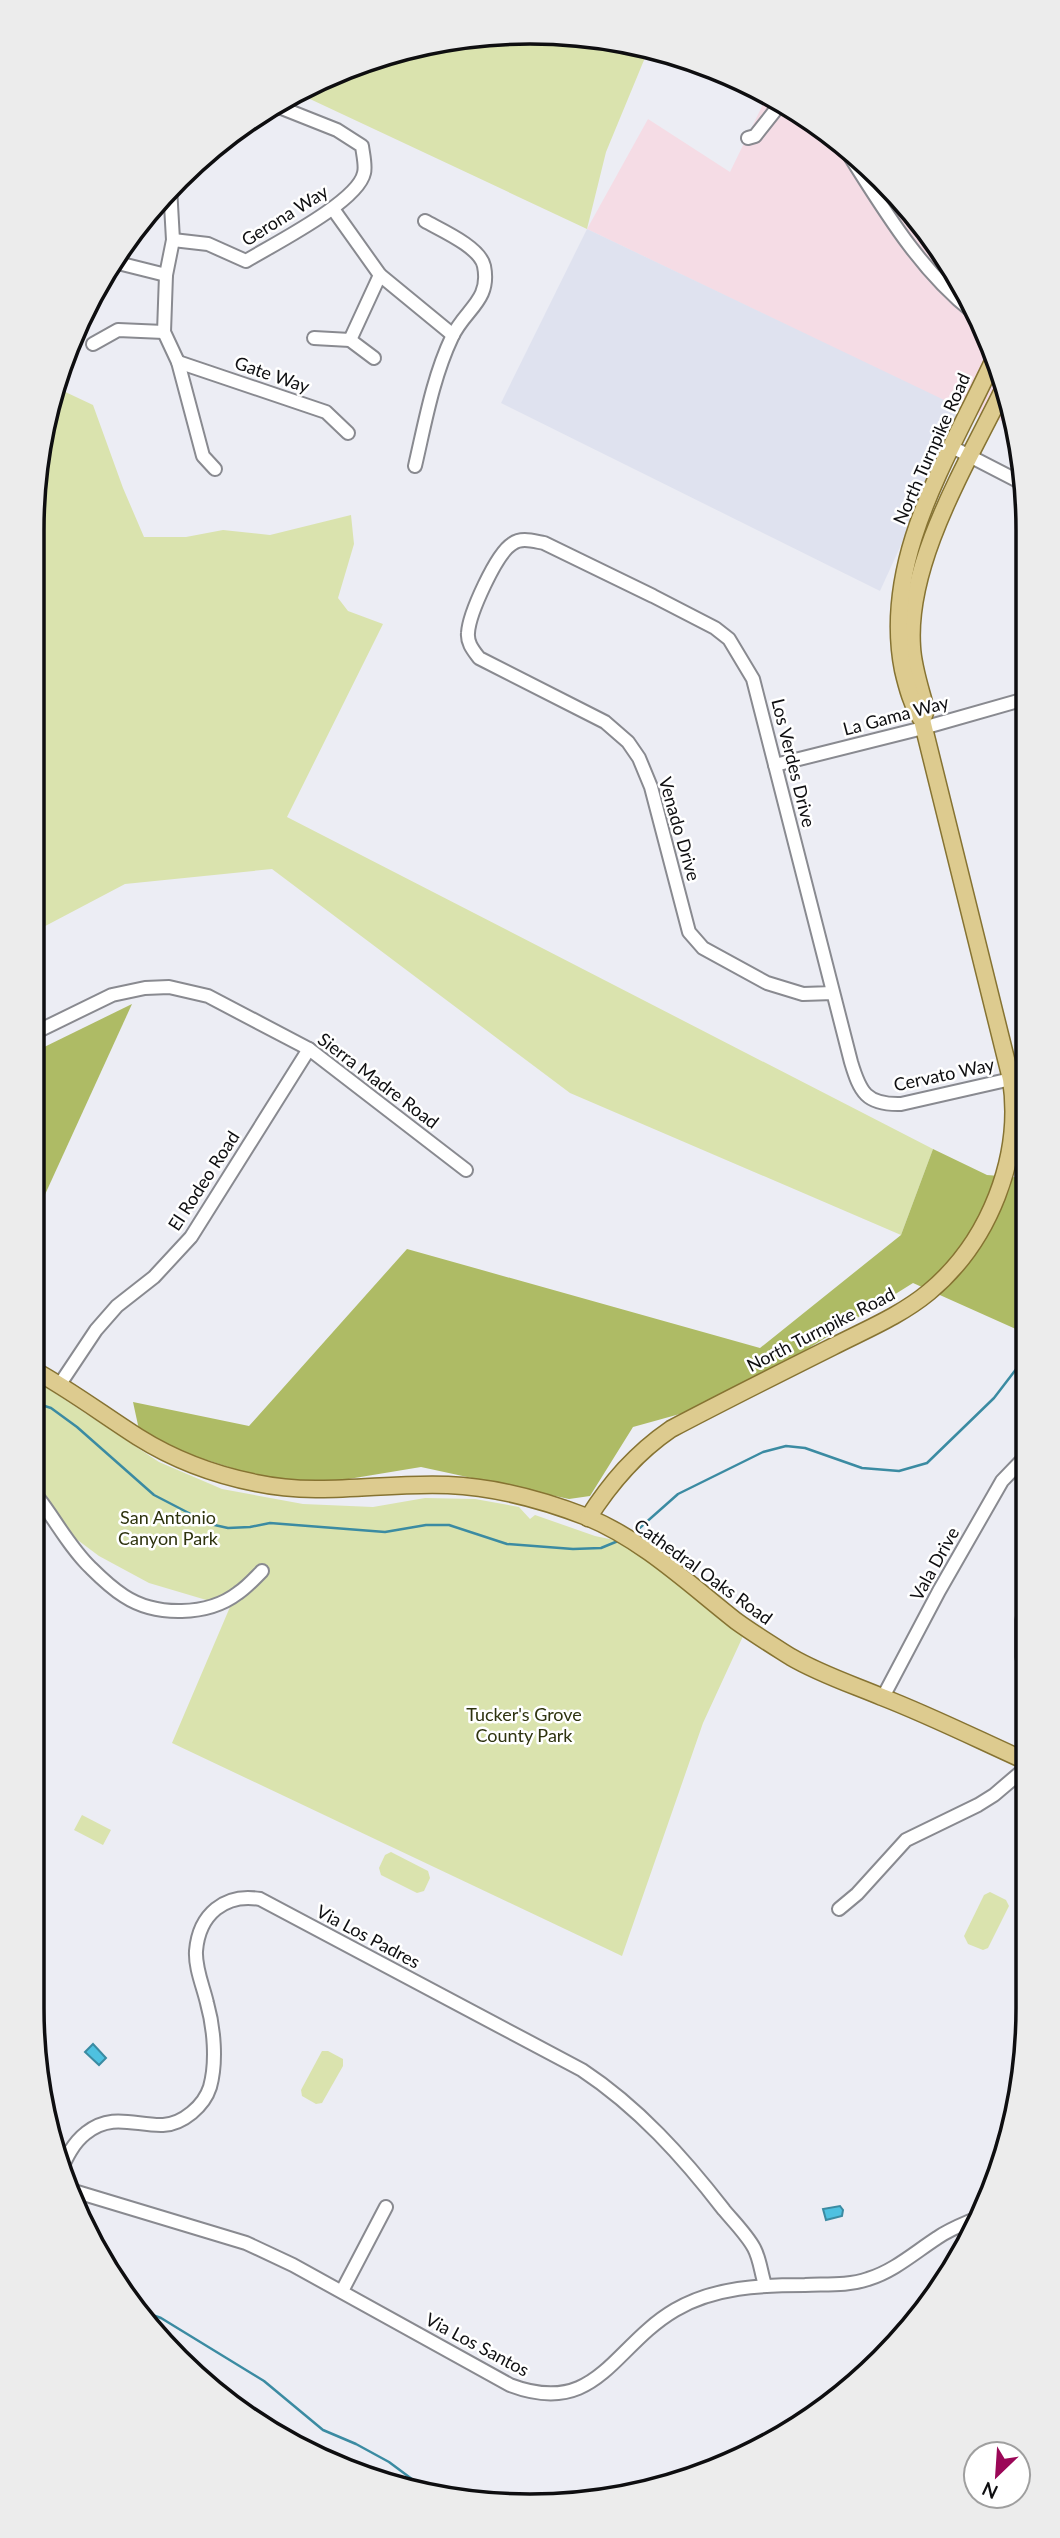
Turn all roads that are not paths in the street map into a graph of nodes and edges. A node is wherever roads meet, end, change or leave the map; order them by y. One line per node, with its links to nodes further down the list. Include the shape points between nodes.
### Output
1 (286, 110): 6 (street, Gerona Way, via 337,130 362,146 365,173 355,191)
2 (775, 110): 3 (street, via 755,136)
3 (748, 138)
4 (861, 174): 12 (street, via 925,265)
5 (171, 202): 8 (street)
6 (333, 209): 8 (street, Gerona Way, via 246,261 208,244); 11 (street)
7 (425, 221): 14 (street, via 471,247 483,263 485,291)
8 (173, 240): 10 (street)
9 (123, 264): 10 (street)
10 (166, 275): 13 (street)
11 (380, 275): 14 (street); 16 (street)
12 (958, 299)
13 (164, 332): 17 (street, via 118,330); 19 (street)
14 (453, 335): 25 (street, via 433,390)
15 (313, 338): 16 (street)
16 (350, 340): 18 (street)
17 (93, 344)
18 (374, 358)
19 (178, 362): 22 (street, Gate Way, via 326,412); 26 (street, via 203,456)
20 (989, 370): 23 (main road, North Turnpike Road)
21 (998, 399): 24 (main road, North Turnpike Road)
22 (348, 433)
23 (952, 447): 24 (street); 30 (main road, North Turnpike Road, via 911,542 899,597 899,650)
24 (970, 457): 27 (street); 30 (main road, North Turnpike Road, via 928,548 915,599 912,650 926,710)
25 (415, 466)
26 (215, 469)
27 (1013, 479)
28 (544, 543): 31 (street, Los Verdes Drive, via 687,613 729,639 753,679); 32 (street, Venado Drive, via 514,542 498,560 471,618 470,645 479,657 605,722 628,742 651,787 696,941 767,983 803,994)
29 (1016, 701): 30 (street, La Gama Way)
30 (923, 724): 31 (street, La Gama Way); 35 (main road, North Turnpike Road)
31 (775, 765): 32 (street, Los Verdes Drive)
32 (833, 993): 38 (street, Los Verdes Drive, via 859,1088)
33 (44, 1028): 34 (street, Sierra Madre Road, via 113,995 169,987 208,996)
34 (309, 1049): 39 (street, Sierra Madre Road); 41 (street, El Rodeo Road, via 191,1237 155,1277 117,1306)
35 (1016, 1068)
36 (1016, 1075): 38 (street, Cervato Way, via 901,1104)
37 (1016, 1085): 44 (main road, North Turnpike Road, via 1012,1139 999,1190 981,1228 951,1272 900,1312 671,1429 617,1476)
38 (870, 1099)
39 (466, 1170)
40 (44, 1375): 41 (main road, Cathedral Oaks Road)
41 (60, 1384): 44 (main road, Cathedral Oaks Road, via 141,1439 222,1475 303,1489 484,1488)
42 (1016, 1466): 46 (street, Vala Drive, via 1002,1481)
43 (44, 1506): 45 (street, via 90,1568 125,1597 142,1604 182,1611 208,1608 236,1595)
44 (588, 1518): 46 (main road, Cathedral Oaks Road, via 649,1553 794,1659)
45 (262, 1571)
46 (883, 1697): 47 (main road, Cathedral Oaks Road)
47 (1016, 1758)
48 (1016, 1775): 49 (street, via 978,1805 906,1840)
49 (839, 1909)
50 (68, 2157): 54 (street, Via Los Padres, via 76,2142 99,2126 122,2120 167,2124 199,2106 214,2074 210,2016 196,1953 199,1934 219,1905 232,1899 260,1899 608,2087 690,2167 721,2206 754,2249)
51 (81, 2193): 55 (street, Via Los Santos, via 246,2243)
52 (386, 2207): 55 (street)
53 (966, 2224): 54 (street, Via Los Santos, via 867,2280)
54 (765, 2285): 55 (street, Via Los Santos, via 699,2298 676,2309 645,2331 589,2385 549,2395 510,2385)
55 (342, 2291)

